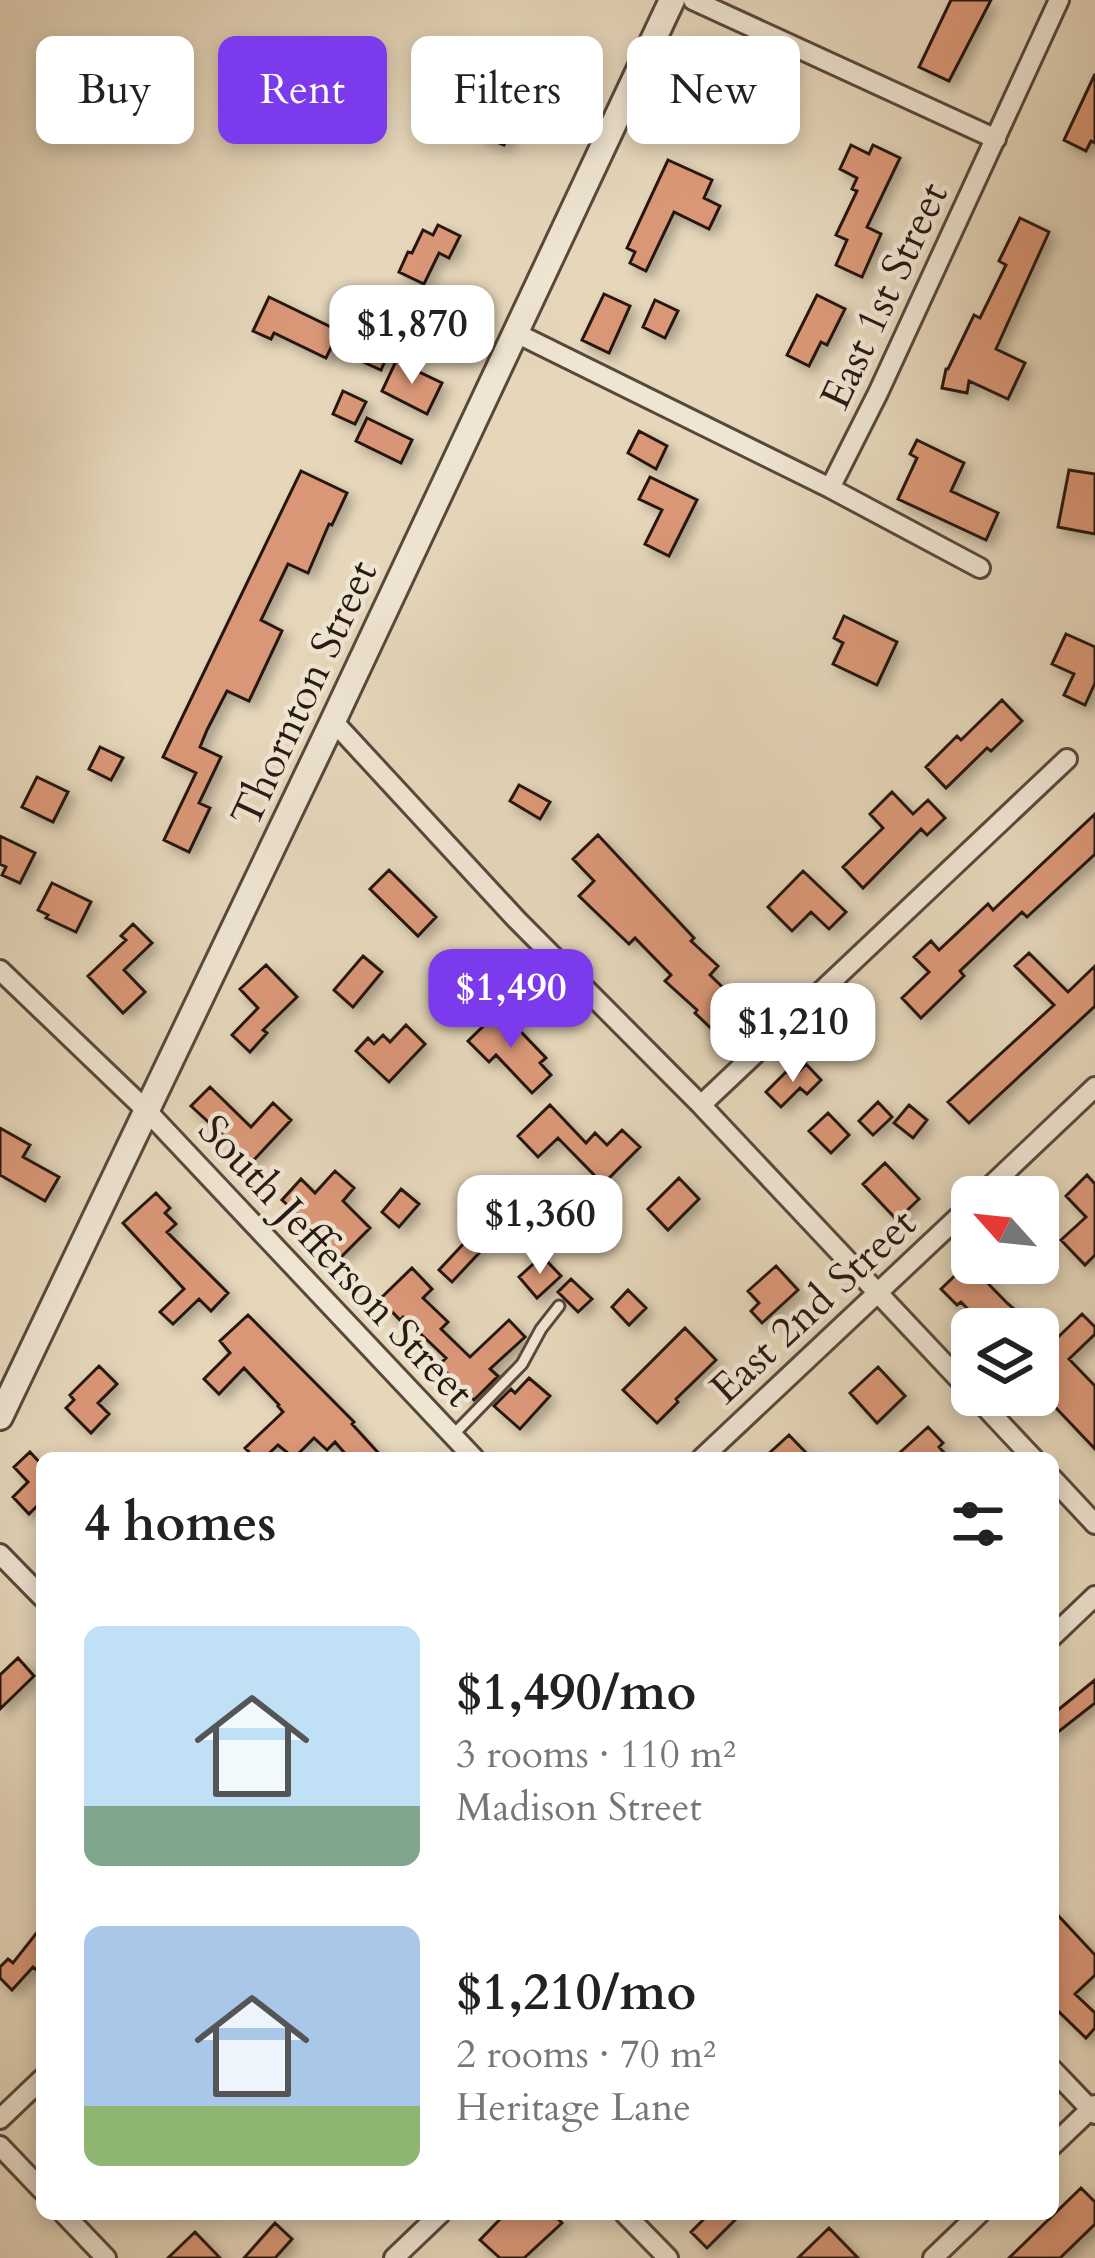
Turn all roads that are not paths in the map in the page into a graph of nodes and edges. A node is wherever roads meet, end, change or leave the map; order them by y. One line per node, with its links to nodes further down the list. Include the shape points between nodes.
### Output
1 (1059, 0): 3 (street, East 1st Street)
2 (672, 1): 3 (street); 4 (street, Thornton Street)
3 (996, 139): 5 (street, East 1st Street)
4 (516, 333): 5 (street); 7 (street, Thornton Street)
5 (830, 488): 6 (street)
6 (980, 568)
7 (333, 721): 11 (street); 12 (street, Thornton Street)
8 (1066, 759): 11 (street)
9 (0, 970): 12 (street, South Jefferson Street)
10 (1095, 1087): 13 (street)
11 (700, 1105): 15 (street)
12 (147, 1111): 19 (street, Thornton Street); 20 (street, South Jefferson Street)
13 (1001, 1176)
14 (951, 1224): 15 (street, East 2nd Street)
15 (878, 1293): 17 (street); 22 (street, East 2nd Street)
16 (559, 1306): 20 (lane, via 522,1364)
17 (951, 1371)
18 (994, 1416): 23 (street)
19 (0, 1417)
20 (453, 1435): 21 (street, South Jefferson Street)
21 (469, 1452)
22 (708, 1452)
23 (1027, 1452)
24 (1059, 1485): 25 (street)
25 (1095, 1524)
26 (0, 1554): 27 (street)
27 (36, 1591)
28 (1095, 1596): 29 (street)
29 (1059, 1630)
30 (1059, 2076): 32 (street)
31 (36, 2085): 33 (street)
32 (1093, 2110): 34 (street)
33 (0, 2119)
34 (1059, 2139)
35 (0, 2146): 36 (street)
36 (36, 2184)
37 (70, 2220): 41 (street)
38 (434, 2220): 42 (street)
39 (631, 2220): 43 (street)
40 (973, 2220): 44 (street)
41 (106, 2258)
42 (394, 2258)
43 (668, 2258)
44 (933, 2258)

